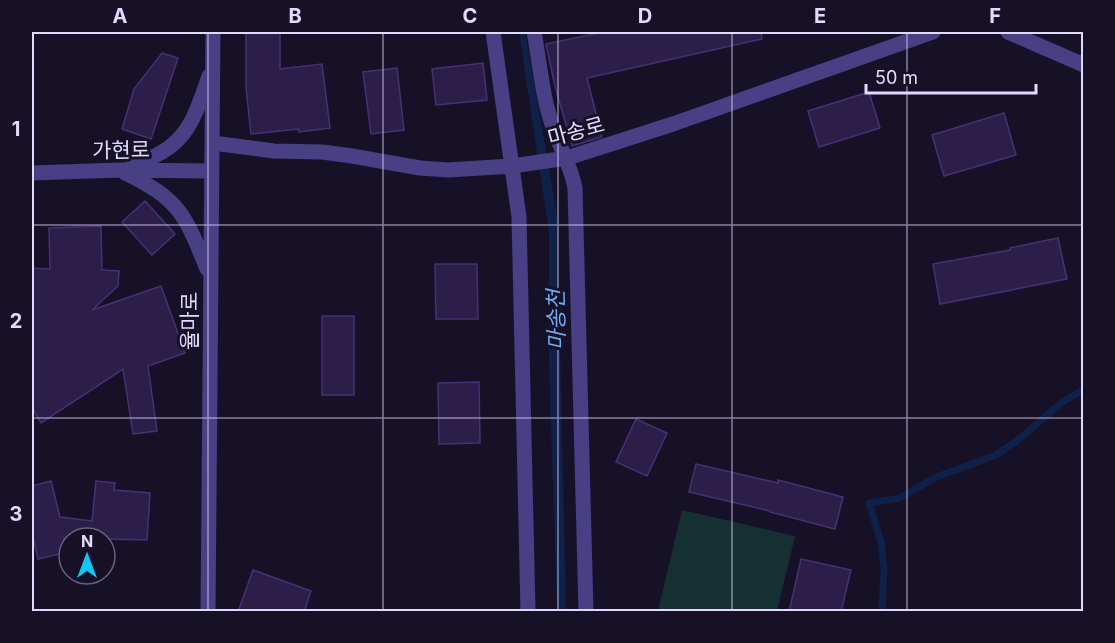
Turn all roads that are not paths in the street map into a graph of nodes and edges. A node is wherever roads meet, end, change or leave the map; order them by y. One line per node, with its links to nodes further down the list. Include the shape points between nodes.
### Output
1 (213, 32): 6 (street, 율마로)
2 (493, 32): 10 (street)
3 (534, 32): 9 (street)
4 (933, 32): 9 (street, 마송로)
5 (1008, 32): 7 (street)
6 (213, 65): 8 (street, 율마로); 11 (street, via 189,126 176,143 156,157)
7 (1083, 65)
8 (213, 142): 10 (street, 마송로, via 274,151 321,152 420,168); 12 (street, 율마로)
9 (562, 159): 10 (street, 마송로); 17 (street, via 575,188)
10 (517, 166): 16 (street)
11 (119, 170): 12 (street, 가현로); 13 (street, 가현로); 14 (street, via 153,187 182,214)
12 (211, 171): 14 (street, 율마로)
13 (32, 173)
14 (210, 275): 15 (street, 율마로)
15 (208, 612)
16 (528, 612)
17 (586, 612)

